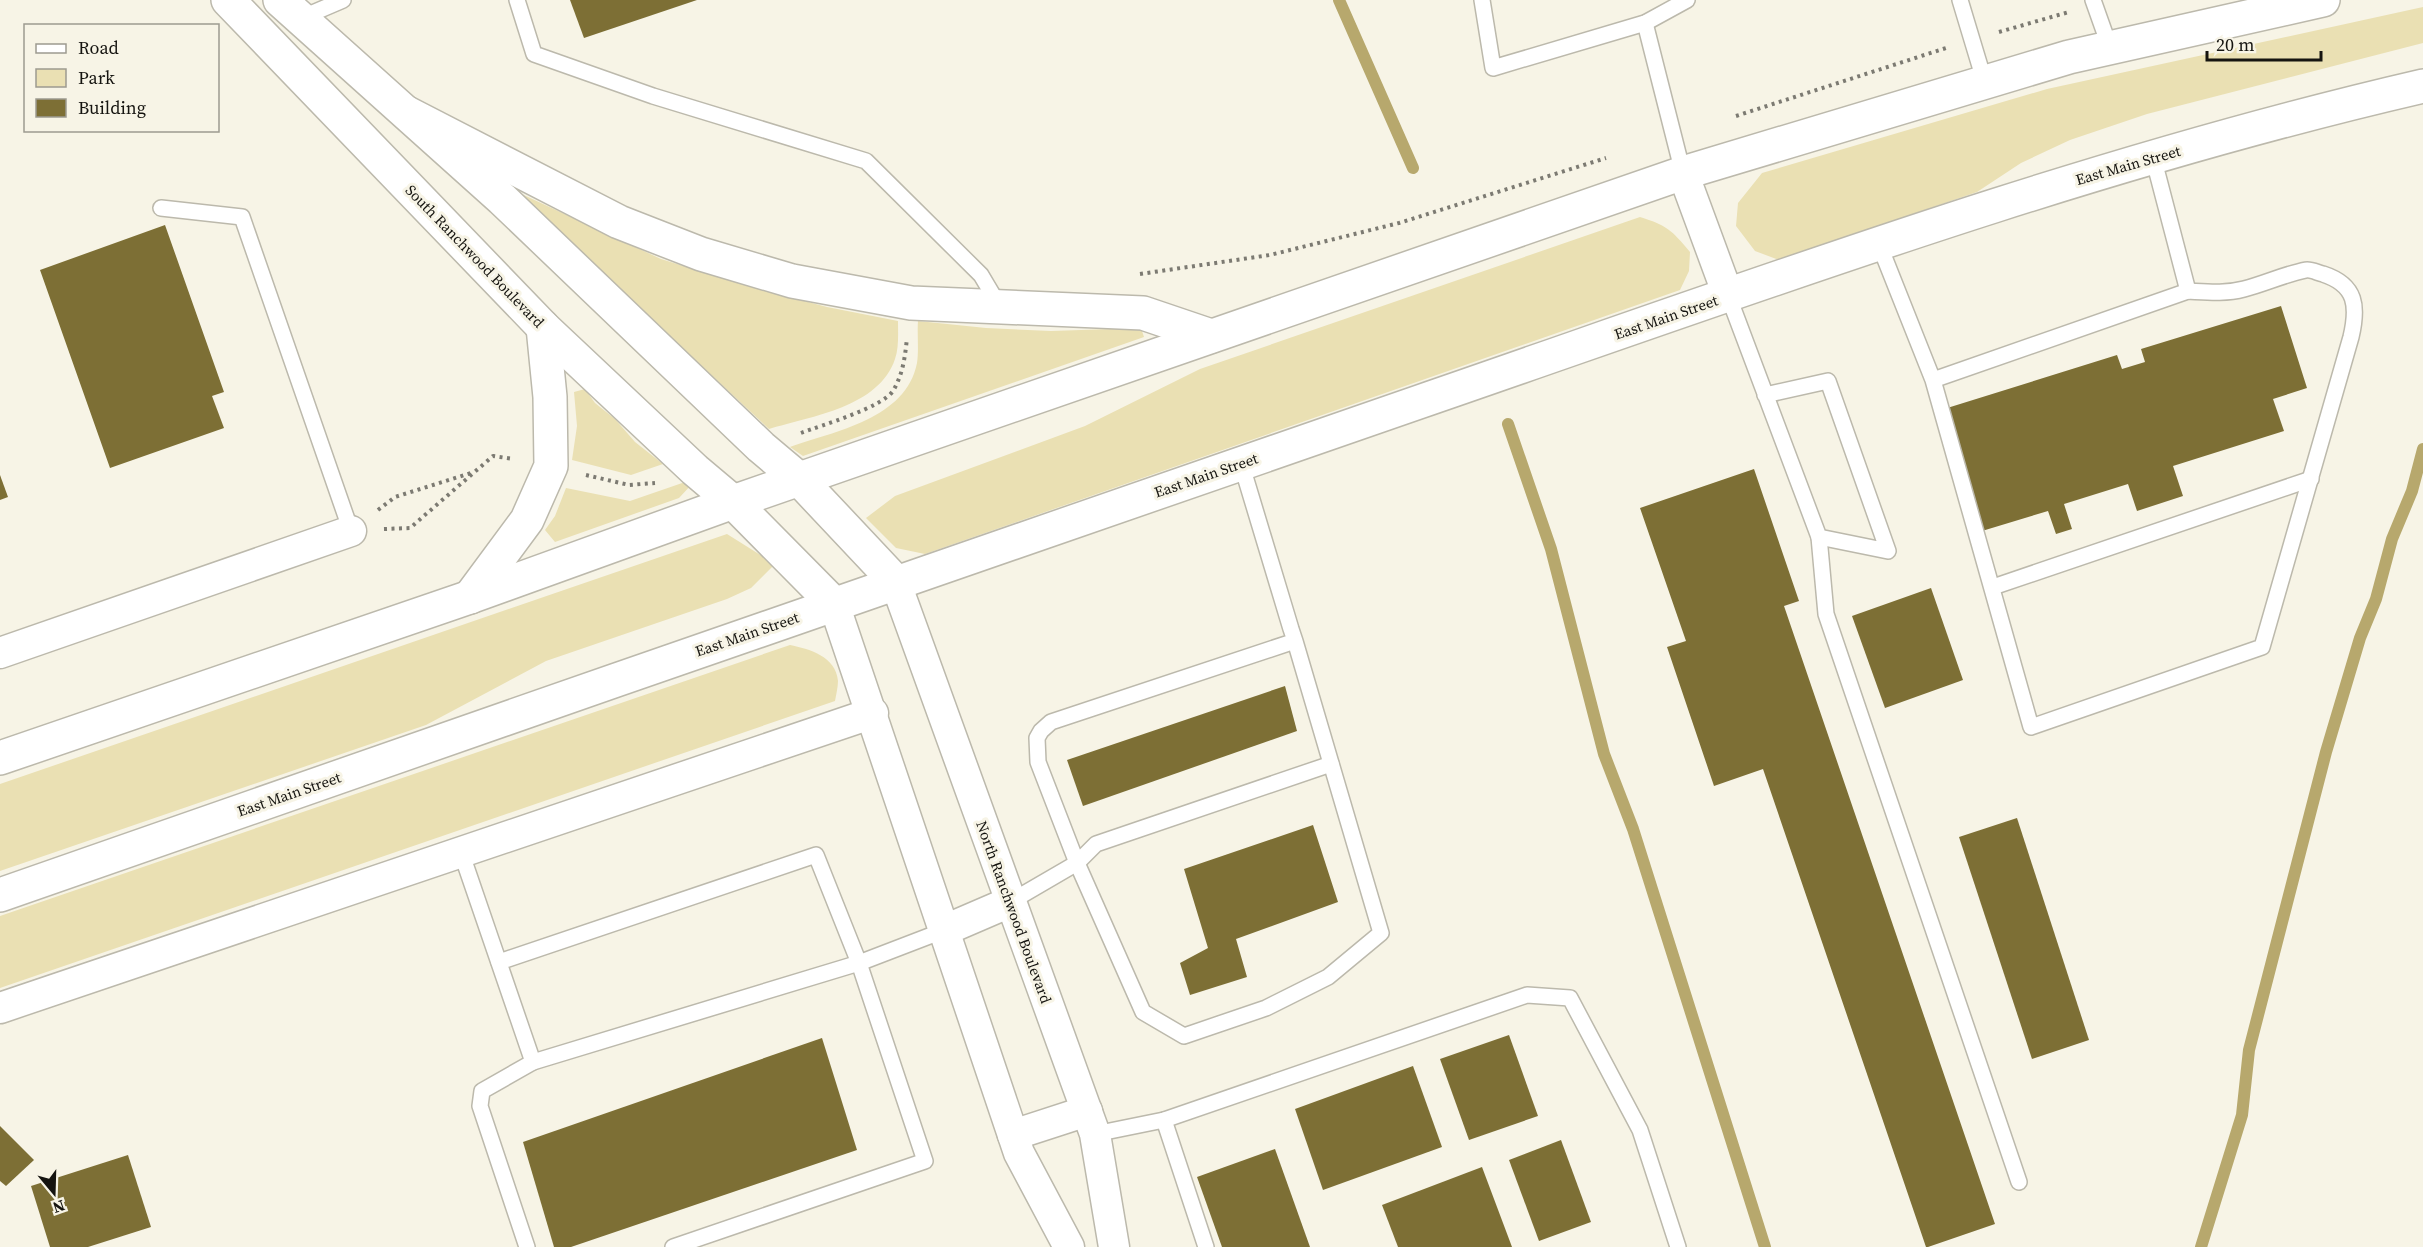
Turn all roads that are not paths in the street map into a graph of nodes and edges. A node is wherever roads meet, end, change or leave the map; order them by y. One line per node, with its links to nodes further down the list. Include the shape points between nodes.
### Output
1 (228, 0): 23 (main road, South Ranchwood Boulevard)
2 (343, 0): 10 (lane)
3 (518, 0): 22 (lane, via 534,54 653,96 866,161 981,275)
4 (1482, 0): 11 (lane, via 1493,68)
5 (1687, 0): 11 (lane)
6 (1960, 0): 13 (lane)
7 (2323, 0): 9 (main road)
8 (2094, 3): 12 (lane)
9 (2254, 8): 12 (main road)
10 (290, 9): 15 (main road)
11 (1645, 23): 17 (lane)
12 (2110, 48): 13 (main road)
13 (1985, 83): 17 (main road)
14 (2423, 86): 16 (main road, East Main Street)
15 (407, 113): 22 (main road, via 619,222 701,254 792,281 910,303); 28 (main road)
16 (2153, 157): 19 (main road, East Main Street); 20 (lane)
17 (1683, 173): 21 (street); 24 (main road)
18 (161, 208): 31 (lane, via 242,217)
19 (1879, 244): 21 (main road, East Main Street); 25 (lane)
20 (2188, 291): 25 (lane); 29 (lane, via 2224,293 2308,270 2330,277 2350,292 2356,307 2355,320)
21 (1728, 295): 26 (lane); 27 (main road, East Main Street)
22 (1000, 307): 24 (main road, via 1143,313)
23 (543, 327): 30 (main road, South Ranchwood Boulevard); 35 (main road, via 551,466 527,520)
24 (1211, 336): 28 (main road)
25 (1933, 380): 34 (lane)
26 (1765, 395): 32 (lane); 32 (lane, via 1828,381 1888,551)
27 (1241, 463): 33 (main road, East Main Street); 37 (lane)
28 (799, 479): 30 (main road); 33 (main road)
29 (2311, 479): 34 (lane); 34 (lane, via 2262,646 2031,727)
30 (733, 502): 35 (main road); 36 (main road, South Ranchwood Boulevard)
31 (351, 531): 38 (street)
32 (1819, 537): 54 (lane, via 1826,614)
33 (894, 582): 36 (main road, East Main Street); 45 (street, North Ranchwood Boulevard)
34 (1993, 587)
35 (470, 597): 40 (main road)
36 (834, 603): 39 (street); 44 (main road, East Main Street)
37 (1295, 641): 41 (lane); 43 (lane, via 1051,723 1041,730 1036,748 1038,762)
38 (0, 653)
39 (873, 713): 42 (street); 46 (street)
40 (0, 758)
41 (1331, 764): 43 (lane, via 1096,844); 43 (lane, via 1381,933 1328,977 1266,1008 1184,1036 1143,1012)
42 (461, 852): 47 (lane); 49 (street)
43 (1077, 863): 45 (lane)
44 (0, 895)
45 (1010, 902): 46 (street); 52 (street, North Ranchwood Boulevard)
46 (945, 930): 48 (lane); 53 (street)
47 (499, 962): 48 (lane, via 816,855); 50 (lane)
48 (859, 963): 50 (lane); 56 (lane, via 925,1161)
49 (0, 1008)
50 (533, 1062): 55 (lane, via 482,1091 480,1106)
51 (1164, 1120): 52 (lane); 59 (lane); 60 (lane, via 1527,995 1570,998 1640,1130)
52 (1091, 1123): 53 (street); 58 (street, North Ranchwood Boulevard)
53 (1013, 1135): 57 (street)
54 (2019, 1182)
55 (527, 1247)
56 (673, 1247)
57 (1069, 1247)
58 (1114, 1247)
59 (1206, 1247)
60 (1678, 1247)

